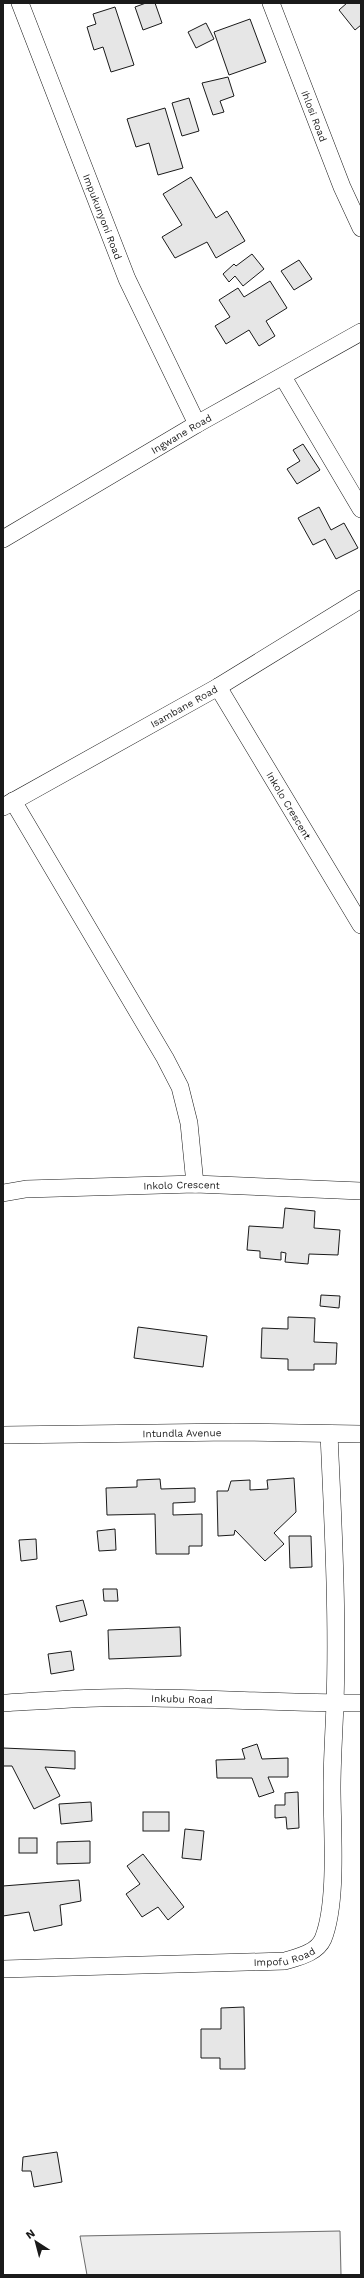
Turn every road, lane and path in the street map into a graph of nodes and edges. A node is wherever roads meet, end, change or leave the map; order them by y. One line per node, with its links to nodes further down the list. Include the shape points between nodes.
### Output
1 (20, 3): 6 (street, Impukunyoni Road, via 127,279)
2 (271, 3): 3 (street, Ihlosi Road, via 342,187)
3 (361, 228)
4 (361, 332): 5 (street, Ingwane Road)
5 (283, 377): 6 (street, Ingwane Road); 7 (street)
6 (198, 424): 8 (street, Ingwane Road)
7 (361, 509)
8 (3, 539)
9 (361, 599): 10 (street, Isambane Road)
10 (218, 687): 11 (street, Isambane Road); 12 (street, Inkolo Crescent)
11 (8, 804): 13 (street, via 180,1087 189,1123)
12 (361, 925)
13 (195, 1184): 14 (street, Inkolo Crescent); 15 (street, Inkolo Crescent, via 26,1189)
14 (361, 1191)
15 (3, 1193)
16 (329, 1434): 17 (street, Intundla Avenue); 18 (street, Intundla Avenue, via 233,1432); 19 (street, Impofu Road)
17 (361, 1434)
18 (3, 1436)
19 (335, 1703): 20 (street, Inkubu Road); 21 (street, Inkubu Road, via 93,1698); 22 (street, Impofu Road, via 331,1895 328,1921 317,1948 285,1961)
20 (361, 1703)
21 (3, 1704)
22 (3, 1969)

